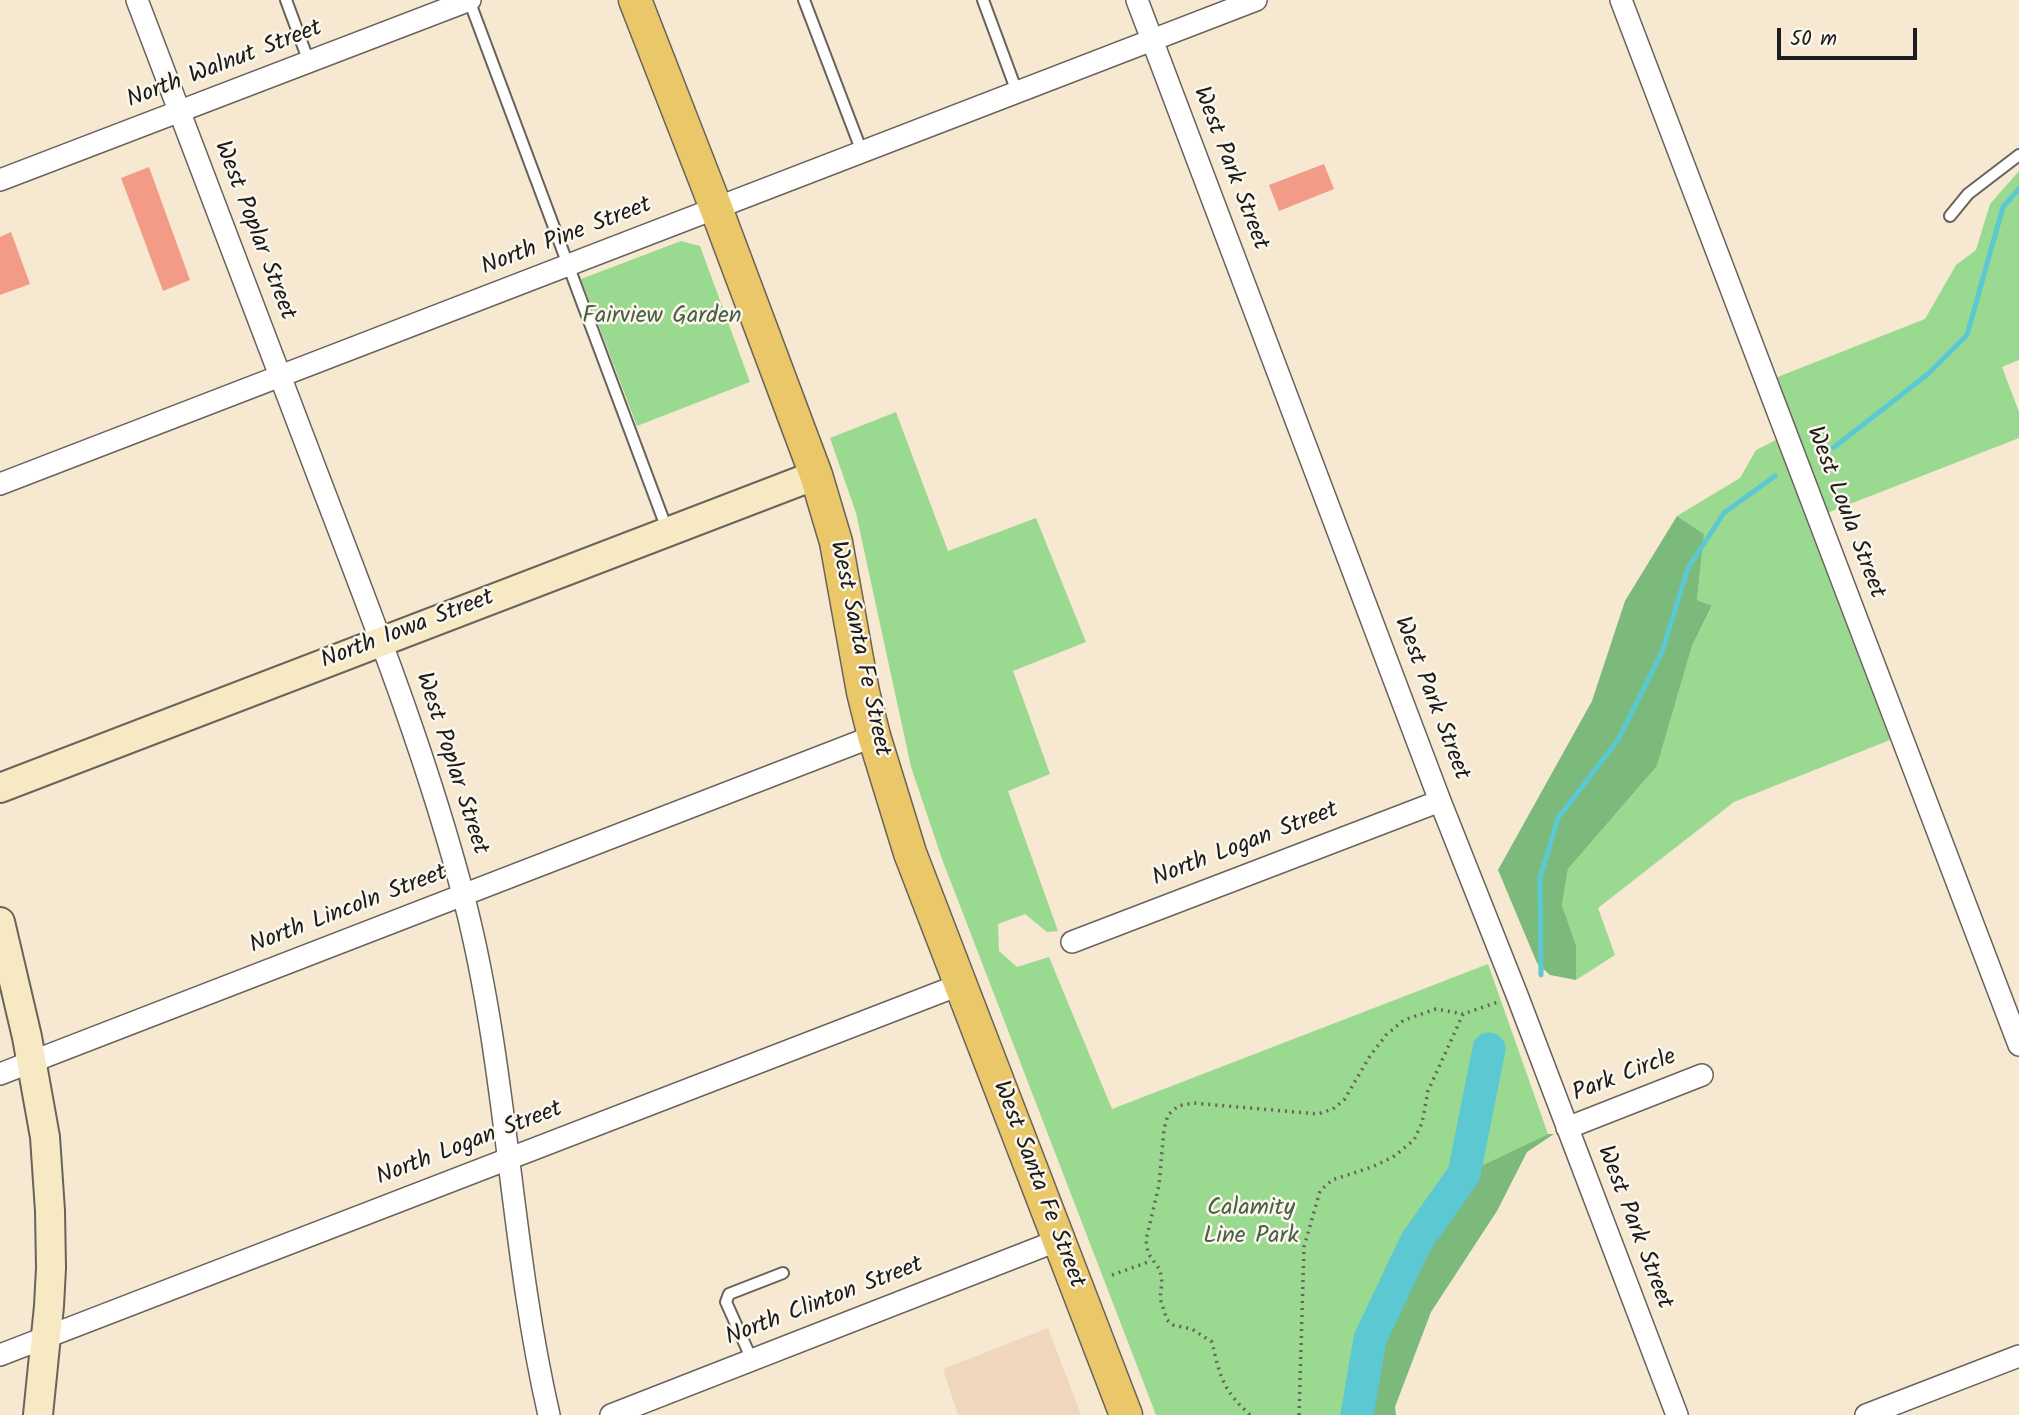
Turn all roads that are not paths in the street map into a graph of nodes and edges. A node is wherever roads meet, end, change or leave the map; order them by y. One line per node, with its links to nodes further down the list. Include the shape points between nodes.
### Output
1 (137, 0): 13 (street, West Poplar Street)
2 (286, 0): 11 (lane)
3 (469, 0): 11 (street, North Walnut Street); 19 (lane)
4 (635, 0): 17 (main road, West Santa Fe Street)
5 (804, 0): 14 (lane)
6 (983, 0): 12 (lane)
7 (1137, 0): 10 (street, West Park Street)
8 (1256, 0): 10 (street, North Pine Street)
9 (1621, 0): 32 (street, West Loula Street)
10 (1152, 40): 12 (street, North Pine Street); 27 (street, West Park Street)
11 (309, 62): 13 (street, North Walnut Street)
12 (1017, 92): 14 (street, North Pine Street)
13 (180, 111): 16 (street, North Walnut Street); 20 (street, West Poplar Street)
14 (862, 152): 17 (street, North Pine Street)
15 (2019, 155): 18 (lane, via 1968,194)
16 (0, 180)
17 (716, 208): 19 (street, North Pine Street); 21 (main road, West Santa Fe Street)
18 (1950, 216)
19 (569, 265): 20 (street, North Pine Street); 23 (lane)
20 (280, 376): 22 (street, North Pine Street); 24 (street, West Poplar Street)
21 (816, 475): 23 (street, North Iowa Street); 25 (main road, West Santa Fe Street, via 836,542)
22 (0, 484)
23 (668, 532): 24 (street, North Iowa Street)
24 (381, 641): 26 (street, North Iowa Street); 28 (street, West Poplar Street, via 435,794)
25 (874, 736): 28 (street, North Lincoln Street); 31 (main road, West Santa Fe Street, via 910,853)
26 (0, 788)
27 (1440, 801): 30 (street, North Logan Street); 36 (street, West Park Street)
28 (463, 896): 33 (street, North Lincoln Street); 37 (street, West Poplar Street, via 488,1010)
29 (0, 922): 33 (street)
30 (1072, 942)
31 (959, 985): 37 (street, North Logan Street); 38 (main road, West Santa Fe Street)
32 (2019, 1045)
33 (30, 1062): 34 (street, North Lincoln Street); 40 (street, via 45,1137 50,1211)
34 (0, 1074)
35 (1702, 1075): 36 (street, Park Circle)
36 (1567, 1128): 48 (street, West Park Street)
37 (509, 1158): 40 (street, North Logan Street); 45 (street, West Poplar Street, via 522,1268)
38 (1059, 1240): 43 (street, North Clinton Street); 47 (main road, West Santa Fe Street)
39 (783, 1273): 43 (lane, via 729,1294 726,1302)
40 (46, 1338): 41 (street, North Logan Street); 44 (street)
41 (0, 1355)
42 (2019, 1356): 49 (street)
43 (752, 1360): 46 (street, North Clinton Street)
44 (38, 1415)
45 (549, 1415)
46 (611, 1415)
47 (1126, 1415)
48 (1677, 1415)
49 (1866, 1415)

